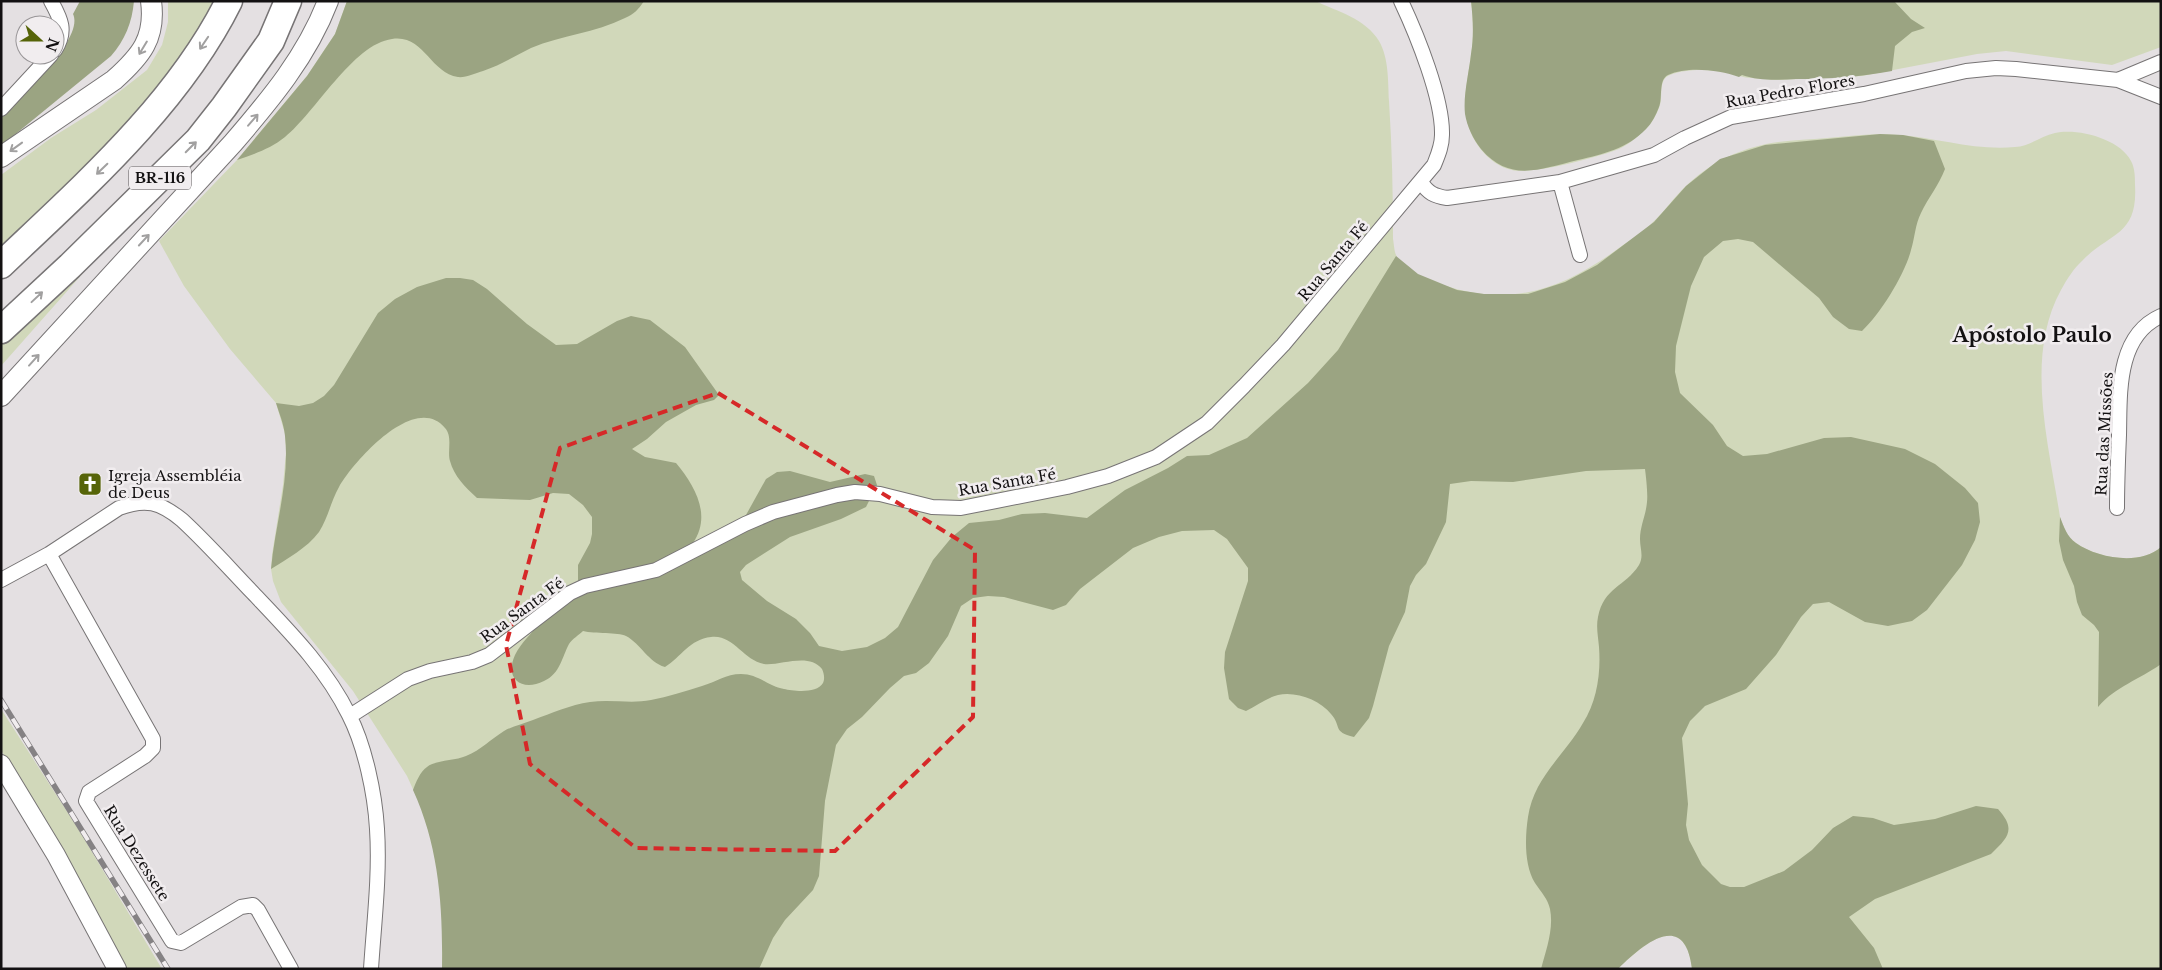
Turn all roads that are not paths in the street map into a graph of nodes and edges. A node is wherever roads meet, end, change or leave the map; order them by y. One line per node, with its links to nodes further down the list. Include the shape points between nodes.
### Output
1 (51, 1): 7 (street)
2 (228, 1): 17 (highway, BR-116, one-way to 17, via 191,62 143,124 113,158)
3 (288, 1): 19 (highway, BR-116, one-way to 3, via 198,140 270,41)
4 (328, 1): 20 (main road, one-way to 4, via 268,102 306,50)
5 (1401, 1): 14 (street, via 1420,44 1434,90 1442,134 1440,152)
6 (150, 4): 13 (main road, one-way to 13, via 152,27 147,43 129,66 114,80)
7 (59, 15)
8 (2161, 62): 10 (street, Rua Pedro Flores)
9 (42, 65): 12 (street)
10 (2118, 80): 11 (street); 15 (street, Rua Pedro Flores, via 1996,68 1966,71 1873,93 1731,117 1654,155)
11 (2161, 96)
12 (1, 109)
13 (1, 157)
14 (1421, 182): 15 (street, Rua Pedro Flores, via 1435,196 1447,198); 24 (street, Rua Santa Fé, via 1283,345 1244,386 1207,423 1156,457 1068,487 961,508 932,507 880,494 855,492 772,512 656,570 585,586 570,593 489,655 408,679)
15 (1560, 182): 16 (street)
16 (1580, 255)
17 (1, 265)
18 (2161, 316): 21 (street, Rua das Missões, via 2151,320 2142,330 2124,364 2120,384)
19 (1, 330)
20 (1, 396)
21 (2117, 508)
22 (49, 554): 23 (street); 24 (street, via 101,518 131,504 150,502 170,510 294,636); 27 (street, Rua Dezessete, via 153,739 153,748 145,756 89,792 86,797 89,806 172,941 180,943 241,907 253,905)
23 (1, 580)
24 (350, 716): 28 (street, via 366,764 377,830)
25 (1, 764): 26 (street, via 56,855)
26 (117, 969)
27 (291, 969)
28 (371, 969)

